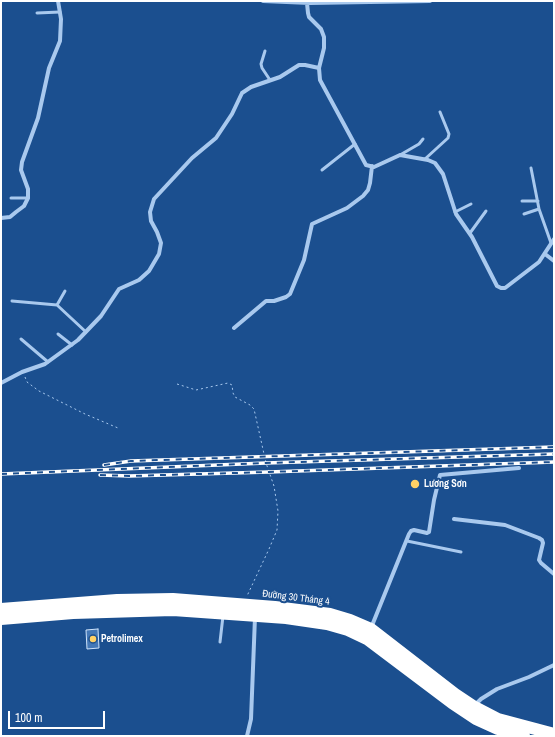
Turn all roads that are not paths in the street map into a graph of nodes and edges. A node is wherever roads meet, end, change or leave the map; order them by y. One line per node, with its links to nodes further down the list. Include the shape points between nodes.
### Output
1 (58, 1): 5 (street)
2 (263, 1): 4 (street)
3 (430, 1): 4 (street)
4 (309, 2): 8 (street, via 309,17 321,29 324,37)
5 (60, 12): 6 (lane); 19 (street, via 60,41 49,68 38,118 22,162)
6 (37, 13)
7 (265, 51): 9 (lane, via 261,64)
8 (319, 68): 9 (street, via 299,65); 12 (street, via 320,80)
9 (270, 80): 37 (street, via 242,93 216,138 192,158 154,199 150,212 151,221 161,243 154,264 138,280 119,289 101,316)
10 (440, 112): 14 (lane, via 449,134 448,138)
11 (423, 139): 13 (lane)
12 (355, 144): 15 (street, via 366,165); 17 (lane)
13 (400, 155): 14 (street); 15 (street)
14 (425, 159): 25 (street, via 434,163 443,174)
15 (372, 166): 36 (street, via 368,190 364,196 347,208 312,224 304,260 290,294 286,298 266,301)
16 (531, 168): 21 (lane)
17 (322, 170)
18 (10, 198): 19 (lane)
19 (28, 198): 27 (street, via 24,206 10,217)
20 (522, 201): 21 (lane)
21 (538, 202): 23 (lane)
22 (471, 204): 25 (lane)
23 (539, 209): 26 (lane); 30 (lane)
24 (486, 211): 28 (lane)
25 (455, 212): 28 (street)
26 (524, 214)
27 (1, 218)
28 (470, 233): 31 (street, via 501,288 505,288 539,262)
29 (554, 235): 30 (lane)
30 (552, 241): 31 (street)
31 (545, 254): 32 (street)
32 (554, 262)
33 (66, 291): 35 (lane)
34 (12, 301): 35 (lane)
35 (57, 305): 37 (lane)
36 (234, 328)
37 (86, 332): 40 (street)
38 (58, 334): 40 (lane)
39 (21, 339): 41 (lane)
40 (72, 345): 41 (street)
41 (48, 362): 42 (street)
42 (1, 383)
43 (519, 468): 45 (street, via 440,475 429,532 411,531)
44 (454, 519): 47 (street, via 505,526 539,538 543,543 540,563)
45 (406, 541): 46 (lane); 53 (street)
46 (461, 552)
47 (554, 574)
48 (73, 608): 49 (highway, Đường 30 Tháng 4); 50 (highway, Đường 30 Tháng 4); 52 (highway, Đường 30 Tháng 4); 53 (highway, Đường 30 Tháng 4, via 117,600 173,599 275,606 330,614 350,620)
49 (1, 609)
50 (223, 613): 51 (highway, Đường 30 Tháng 4); 54 (lane)
51 (255, 615): 53 (highway, Đường 30 Tháng 4, via 327,624); 58 (street, via 251,719)
52 (1, 619)
53 (369, 634): 56 (highway, Đường 30 Tháng 4); 59 (highway, Đường 30 Tháng 4, via 452,703 476,719 498,729)
54 (220, 642)
55 (554, 665): 56 (street, via 497,689)
56 (473, 706): 57 (highway, Đường 30 Tháng 4, via 498,719)
57 (554, 734)
58 (247, 736)
59 (524, 736)

